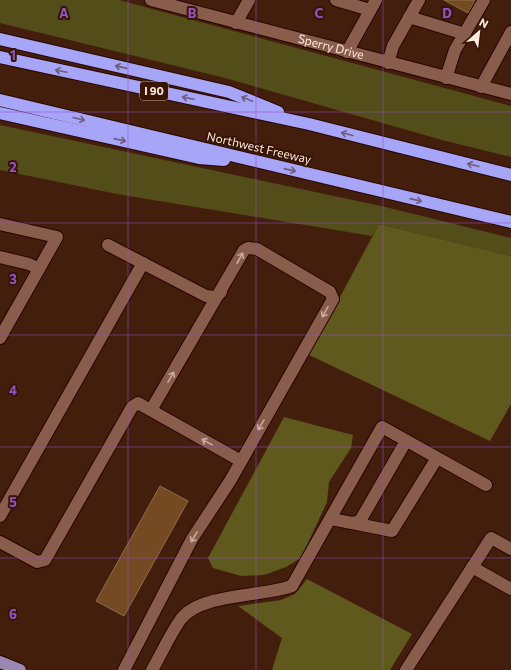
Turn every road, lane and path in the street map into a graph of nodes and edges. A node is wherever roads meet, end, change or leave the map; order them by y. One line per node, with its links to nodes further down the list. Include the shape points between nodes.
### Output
1 (151, 0): 9 (street, Sperry Drive)
2 (249, 0): 9 (street)
3 (336, 0): 7 (street)
4 (419, 0): 8 (street)
5 (479, 0): 11 (street)
6 (484, 0): 11 (street)
7 (373, 5): 13 (street)
8 (409, 17): 11 (street); 15 (street, via 393,46)
9 (236, 23): 13 (street, Sperry Drive)
10 (511, 32): 17 (street)
11 (463, 33): 16 (street)
12 (0, 40): 21 (highway, one-way to 12, via 229,92)
13 (347, 52): 15 (street, Sperry Drive)
14 (0, 57): 21 (highway, I 90, one-way to 14)
15 (388, 63): 16 (street, Sperry Drive)
16 (446, 78): 17 (street, Sperry Drive)
17 (481, 87): 18 (street, Sperry Drive)
18 (511, 94)
19 (0, 100): 22 (highway, Northwest Freeway, one-way to 22)
20 (0, 113): 22 (highway, one-way to 22, via 199,158)
21 (309, 124): 23 (highway, I 90, one-way to 21)
22 (252, 161): 24 (highway, Northwest Freeway, one-way to 24)
23 (511, 175)
24 (511, 222)
25 (0, 224): 29 (street, via 57,237)
26 (108, 245): 28 (street)
27 (0, 257): 29 (street)
28 (143, 263): 30 (street, via 211,298); 38 (street)
29 (39, 269): 31 (street)
30 (221, 292): 33 (street, one-way to 30); 36 (street, one-way to 36, via 244,250 251,248 328,290 333,299)
31 (4, 324): 32 (street)
32 (0, 338)
33 (151, 410): 36 (street, one-way to 33); 41 (street, via 138,403 132,407 45,560 38,562)
34 (406, 441): 35 (street); 39 (street, via 382,427); 40 (street, via 360,522)
35 (437, 458): 37 (street); 40 (street, via 392,531)
36 (241, 461): 47 (street, one-way to 47, via 192,539)
37 (486, 485)
38 (0, 516)
39 (331, 519): 40 (street); 48 (street, via 292,586 278,591 210,601 190,611 182,618)
40 (352, 524)
41 (0, 542)
42 (511, 549): 43 (street, via 491,538)
43 (472, 567): 44 (street); 49 (street)
44 (511, 589)
45 (0, 662): 46 (main road)
46 (20, 670)
47 (124, 670)
48 (152, 670)
49 (406, 670)

